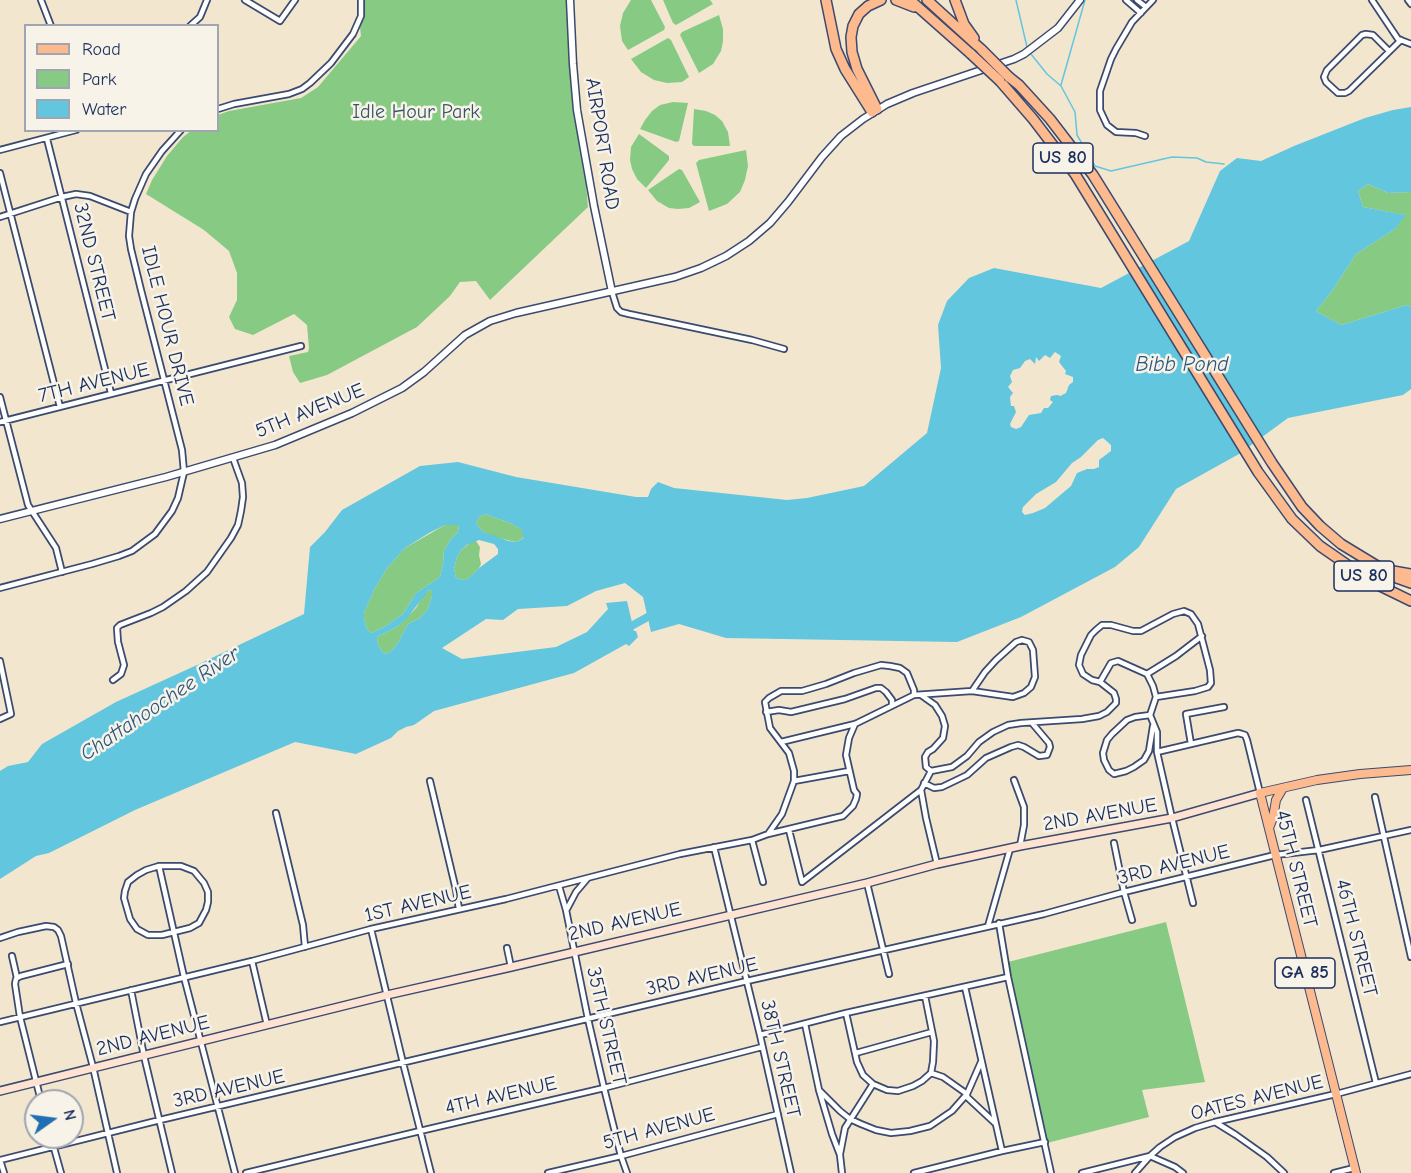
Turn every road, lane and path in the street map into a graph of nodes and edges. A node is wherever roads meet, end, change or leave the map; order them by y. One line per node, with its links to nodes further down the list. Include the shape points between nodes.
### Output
1 (41, 0): 23 (street)
2 (207, 0): 24 (street)
3 (245, 0): 4 (street, via 280,21)
4 (295, 0)
5 (361, 0): 30 (street, via 361,16 352,34 310,84 289,94)
6 (570, 0): 42 (street, AIRPORT ROAD, via 577,110)
7 (826, 0): 31 (highway, via 836,49 845,69)
8 (881, 0): 31 (highway, via 862,11 851,37 855,65)
9 (896, 0): 21 (highway)
10 (910, 0): 21 (highway, US 80)
11 (927, 0): 27 (highway, US 80)
12 (955, 0): 27 (highway, via 964,24)
13 (1080, 0): 31 (street, 5TH AVENUE, via 1058,28 1024,54 913,93)
14 (1126, 0): 22 (street)
15 (1137, 0): 20 (street)
16 (1153, 0): 20 (street)
17 (1372, 0): 25 (street)
18 (1408, 0): 19 (street)
19 (1411, 4)
20 (1146, 7): 22 (street)
21 (922, 11): 29 (highway, US 80, bridge)
22 (1141, 13): 34 (street, via 1111,59 1100,91 1100,110 1107,125 1116,132)
23 (50, 24)
24 (192, 24)
25 (1401, 40): 26 (street); 28 (street)
26 (1411, 44)
27 (982, 50): 29 (highway, US 80, bridge)
28 (1389, 51): 28 (street, via 1345,93 1338,93 1326,82 1327,70 1362,35 1373,35)
29 (1005, 79): 54 (highway, US 80, via 1087,194 1258,472 1292,519); 55 (highway, US 80, via 1019,85 1079,156 1302,507 1341,544)
30 (219, 110)
31 (875, 111): 42 (street, 5TH AVENUE, via 841,136 770,223 749,241 701,268)
32 (69, 132): 35 (street)
33 (179, 132): 39 (street, IDLE HOUR DRIVE, via 146,174)
34 (1145, 136)
35 (47, 138): 36 (street); 38 (street, 32ND STREET)
36 (0, 150)
37 (0, 173): 40 (street)
38 (62, 197): 39 (street, via 90,196); 40 (street); 46 (street, 32ND STREET)
39 (131, 212): 45 (street, IDLE HOUR DRIVE, via 130,249)
40 (9, 213): 41 (street); 48 (street)
41 (0, 217)
42 (612, 291): 44 (street, via 621,312); 50 (street, 5TH AVENUE, via 490,321 465,334 402,388 301,435)
43 (301, 346): 45 (street, 7TH AVENUE)
44 (784, 349)
45 (164, 380): 46 (street, 7TH AVENUE); 51 (street, IDLE HOUR DRIVE)
46 (111, 393): 48 (street, 7TH AVENUE)
47 (0, 397): 49 (street)
48 (60, 407): 49 (street, 7TH AVENUE)
49 (3, 422): 52 (street)
50 (233, 458): 51 (street, 5TH AVENUE); 65 (street, via 242,483 238,525 223,551 197,582 151,614 117,628 124,666)
51 (184, 472): 52 (street, 5TH AVENUE); 56 (street, via 172,511 144,543 119,556)
52 (31, 511): 53 (street, 5TH AVENUE); 56 (street, via 56,548)
53 (0, 519)
54 (1320, 546): 60 (highway, US 80, via 1372,582); 61 (highway, via 1376,590)
55 (1369, 561): 57 (highway); 58 (highway, US 80)
56 (62, 572): 59 (street)
57 (1411, 574)
58 (1411, 584)
59 (0, 588)
60 (1411, 601)
61 (1411, 608)
62 (1202, 636): 64 (street); 66 (street, via 1191,614 1184,611 1141,631 1102,626 1091,635 1079,665 1083,674); 70 (street, via 1212,679 1208,687)
63 (0, 661): 75 (street, via 11,714)
64 (1147, 674): 66 (street, via 1118,661 1111,663); 70 (street)
65 (113, 680)
66 (1100, 682): 76 (street, via 1116,699 1107,712 1082,719)
67 (972, 691): 67 (street, via 1013,698 1031,687 1035,662 1029,642 1016,642 985,672); 68 (street)
68 (921, 694): 69 (street); 83 (street, via 935,705 945,726 943,738 927,752 926,767)
69 (914, 695): 71 (street); 73 (street, via 907,673 880,665 802,691 781,691 765,702)
70 (1156, 697): 74 (street)
71 (892, 705): 73 (street, via 886,692 876,688 791,712); 77 (street)
72 (1224, 707): 80 (street, via 1186,714)
73 (766, 712): 79 (street, via 770,728)
74 (1150, 715): 78 (street); 78 (street, via 1127,720 1107,740 1103,753 1109,770 1114,774 1126,771 1143,760)
75 (0, 719)
76 (1032, 723): 83 (street, via 993,732 952,767); 88 (street, via 1049,743 1047,755 1039,756 1018,745 986,758 967,775 942,787)
77 (855, 724): 79 (street); 82 (street, via 846,754)
78 (1154, 726): 81 (street)
79 (782, 742): 87 (street, via 793,763)
80 (1191, 744): 81 (street); 92 (street, 45TH STREET, via 1238,733 1245,735)
81 (1157, 752): 96 (street)
82 (849, 771): 87 (street); 98 (street, 1ST AVENUE, via 857,794 853,806 843,816)
83 (930, 771): 88 (street)
84 (1411, 772): 89 (main road, via 1360,774)
85 (1014, 780): 104 (street, via 1024,807)
86 (430, 781): 118 (street)
87 (794, 781): 100 (street, via 782,814)
88 (924, 783): 90 (street)
89 (1283, 788): 91 (main road); 97 (main road)
90 (921, 790): 98 (street, via 802,882); 109 (street)
91 (1274, 790): 92 (main road); 97 (main road)
92 (1260, 793): 96 (main road, 2ND AVENUE); 97 (main road, 45TH STREET / GA 85)
93 (1375, 797): 101 (street)
94 (1306, 800): 107 (street, 46TH STREET)
95 (276, 813): 127 (street)
96 (1172, 818): 104 (main road, 2ND AVENUE); 112 (street)
97 (1270, 824): 108 (main road, 45TH STREET / GA 85)
98 (789, 830): 100 (street, 1ST AVENUE)
99 (1411, 830): 101 (street, 3RD AVENUE)
100 (768, 834): 102 (street, 1ST AVENUE)
101 (1383, 837): 107 (street, 3RD AVENUE); 132 (street)
102 (752, 840): 105 (street, 1ST AVENUE); 113 (street)
103 (1114, 843): 116 (street)
104 (1020, 846): 106 (main road, 2ND AVENUE)
105 (714, 847): 111 (street, 1ST AVENUE); 120 (street, 38TH STREET)
106 (1010, 849): 109 (main road, 2ND AVENUE); 123 (street)
107 (1319, 850): 108 (street, 3RD AVENUE); 164 (street, 46TH STREET)
108 (1275, 855): 112 (street, 3RD AVENUE); 171 (main road, 45TH STREET / GA 85)
109 (937, 864): 114 (main road, 2ND AVENUE)
110 (159, 866): 125 (street); 125 (street, via 182,866 194,871 208,892 206,910 199,923); 125 (street, via 128,882 124,898 137,929 148,934)
111 (589, 877): 115 (street, 1ST AVENUE); 119 (street)
112 (1187, 877): 116 (street, 3RD AVENUE); 117 (street)
113 (763, 882)
114 (867, 883): 120 (main road, 2ND AVENUE); 129 (street)
115 (559, 885): 118 (street, 1ST AVENUE); 119 (street, 35TH STREET)
116 (1124, 892): 121 (street); 122 (street, 3RD AVENUE)
117 (1193, 903)
118 (459, 909): 124 (street, 1ST AVENUE)
119 (566, 910): 130 (street, 35TH STREET)
120 (730, 915): 130 (main road, 2ND AVENUE); 140 (street, 38TH STREET)
121 (1132, 920)
122 (999, 923): 123 (street, 3RD AVENUE); 138 (street)
123 (988, 926): 129 (street, 3RD AVENUE)
124 (371, 930): 127 (street, 1ST AVENUE); 143 (street)
125 (174, 932): 137 (street)
126 (0, 938): 134 (street, via 54,927 61,936)
127 (305, 947): 133 (street, 1ST AVENUE)
128 (507, 948): 135 (street)
129 (884, 950): 136 (street); 140 (street, 3RD AVENUE)
130 (574, 951): 135 (main road, 2ND AVENUE); 148 (street, 35TH STREET)
131 (12, 956): 139 (street)
132 (1411, 957)
133 (252, 961): 137 (street, 1ST AVENUE); 151 (street)
134 (68, 964): 139 (street); 145 (street)
135 (511, 967): 143 (main road, 2ND AVENUE)
136 (890, 974)
137 (184, 977): 142 (street, 1ST AVENUE); 154 (street)
138 (1008, 977): 141 (street); 181 (street)
139 (17, 978): 147 (street)
140 (747, 981): 148 (street, 3RD AVENUE); 153 (street, 38TH STREET)
141 (964, 987): 144 (street); 158 (street)
142 (131, 990): 145 (street, 1ST AVENUE); 157 (street)
143 (387, 994): 151 (main road, 2ND AVENUE); 159 (street)
144 (925, 996): 146 (street); 152 (street)
145 (76, 1003): 147 (street, 1ST AVENUE); 160 (street)
146 (846, 1013): 150 (street); 156 (street)
147 (20, 1017): 149 (street, 1ST AVENUE); 163 (street)
148 (588, 1019): 159 (street, 3RD AVENUE); 166 (street, 35TH STREET)
149 (0, 1022)
150 (805, 1024): 153 (street); 168 (street)
151 (267, 1025): 154 (main road, 2ND AVENUE)
152 (932, 1032): 156 (street); 161 (street)
153 (760, 1035): 155 (street, 38TH STREET)
154 (201, 1041): 157 (main road, 2ND AVENUE); 172 (street)
155 (762, 1047): 166 (street, 4TH AVENUE); 173 (street, 38TH STREET)
156 (856, 1053): 165 (street, via 863,1075)
157 (144, 1056): 160 (main road, 2ND AVENUE); 175 (street)
158 (981, 1062): 170 (street); 177 (street)
159 (403, 1063): 172 (street, 3RD AVENUE); 178 (street)
160 (93, 1067): 163 (main road, 2ND AVENUE); 179 (street)
161 (931, 1073): 165 (street, via 898,1091); 170 (street)
162 (1411, 1074): 164 (street, OATES AVENUE)
163 (37, 1082): 167 (street); 169 (main road, 2ND AVENUE)
164 (1376, 1083): 171 (street, OATES AVENUE)
165 (873, 1084): 174 (street)
166 (604, 1088): 178 (street, 4TH AVENUE); 186 (street, 35TH STREET)
167 (39, 1089)
168 (819, 1090): 174 (street); 185 (street)
169 (0, 1091)
170 (968, 1094): 174 (street, via 930,1126 910,1131 876,1130); 177 (street)
171 (1336, 1094): 176 (street, OATES AVENUE); 190 (main road, 45TH STREET / GA 85)
172 (218, 1107): 175 (street, 3RD AVENUE); 195 (street)
173 (778, 1114): 186 (street, 5TH AVENUE); 200 (street, 38TH STREET)
174 (850, 1119): 185 (street)
175 (160, 1120): 179 (street, 3RD AVENUE); 194 (street)
176 (1215, 1122): 187 (street, OATES AVENUE, via 1175,1137); 207 (street)
177 (995, 1124): 184 (street)
178 (420, 1131): 196 (street, 4TH AVENUE); 197 (street)
179 (108, 1133): 180 (street, 3RD AVENUE); 193 (street)
180 (84, 1139)
181 (1045, 1142): 184 (street); 203 (street)
182 (46, 1149): 188 (street, 3RD AVENUE)
183 (55, 1149): 192 (street)
184 (1002, 1151): 189 (street)
185 (840, 1155): 201 (street)
186 (621, 1156): 198 (street, 5TH AVENUE); 199 (street, 35TH STREET)
187 (1150, 1156): 204 (street, OATES AVENUE); 205 (street); 206 (street)
188 (0, 1160): 191 (street)
189 (935, 1170): 202 (street)
190 (1355, 1171): 208 (street)
191 (4, 1173)
192 (61, 1173)
193 (117, 1173)
194 (172, 1173)
195 (235, 1173)
196 (246, 1173)
197 (431, 1173)
198 (548, 1173)
199 (627, 1173)
200 (791, 1173)
201 (842, 1173)
202 (914, 1173)
203 (1051, 1173)
204 (1082, 1173)
205 (1135, 1173)
206 (1183, 1173)
207 (1284, 1173)
208 (1334, 1173)

